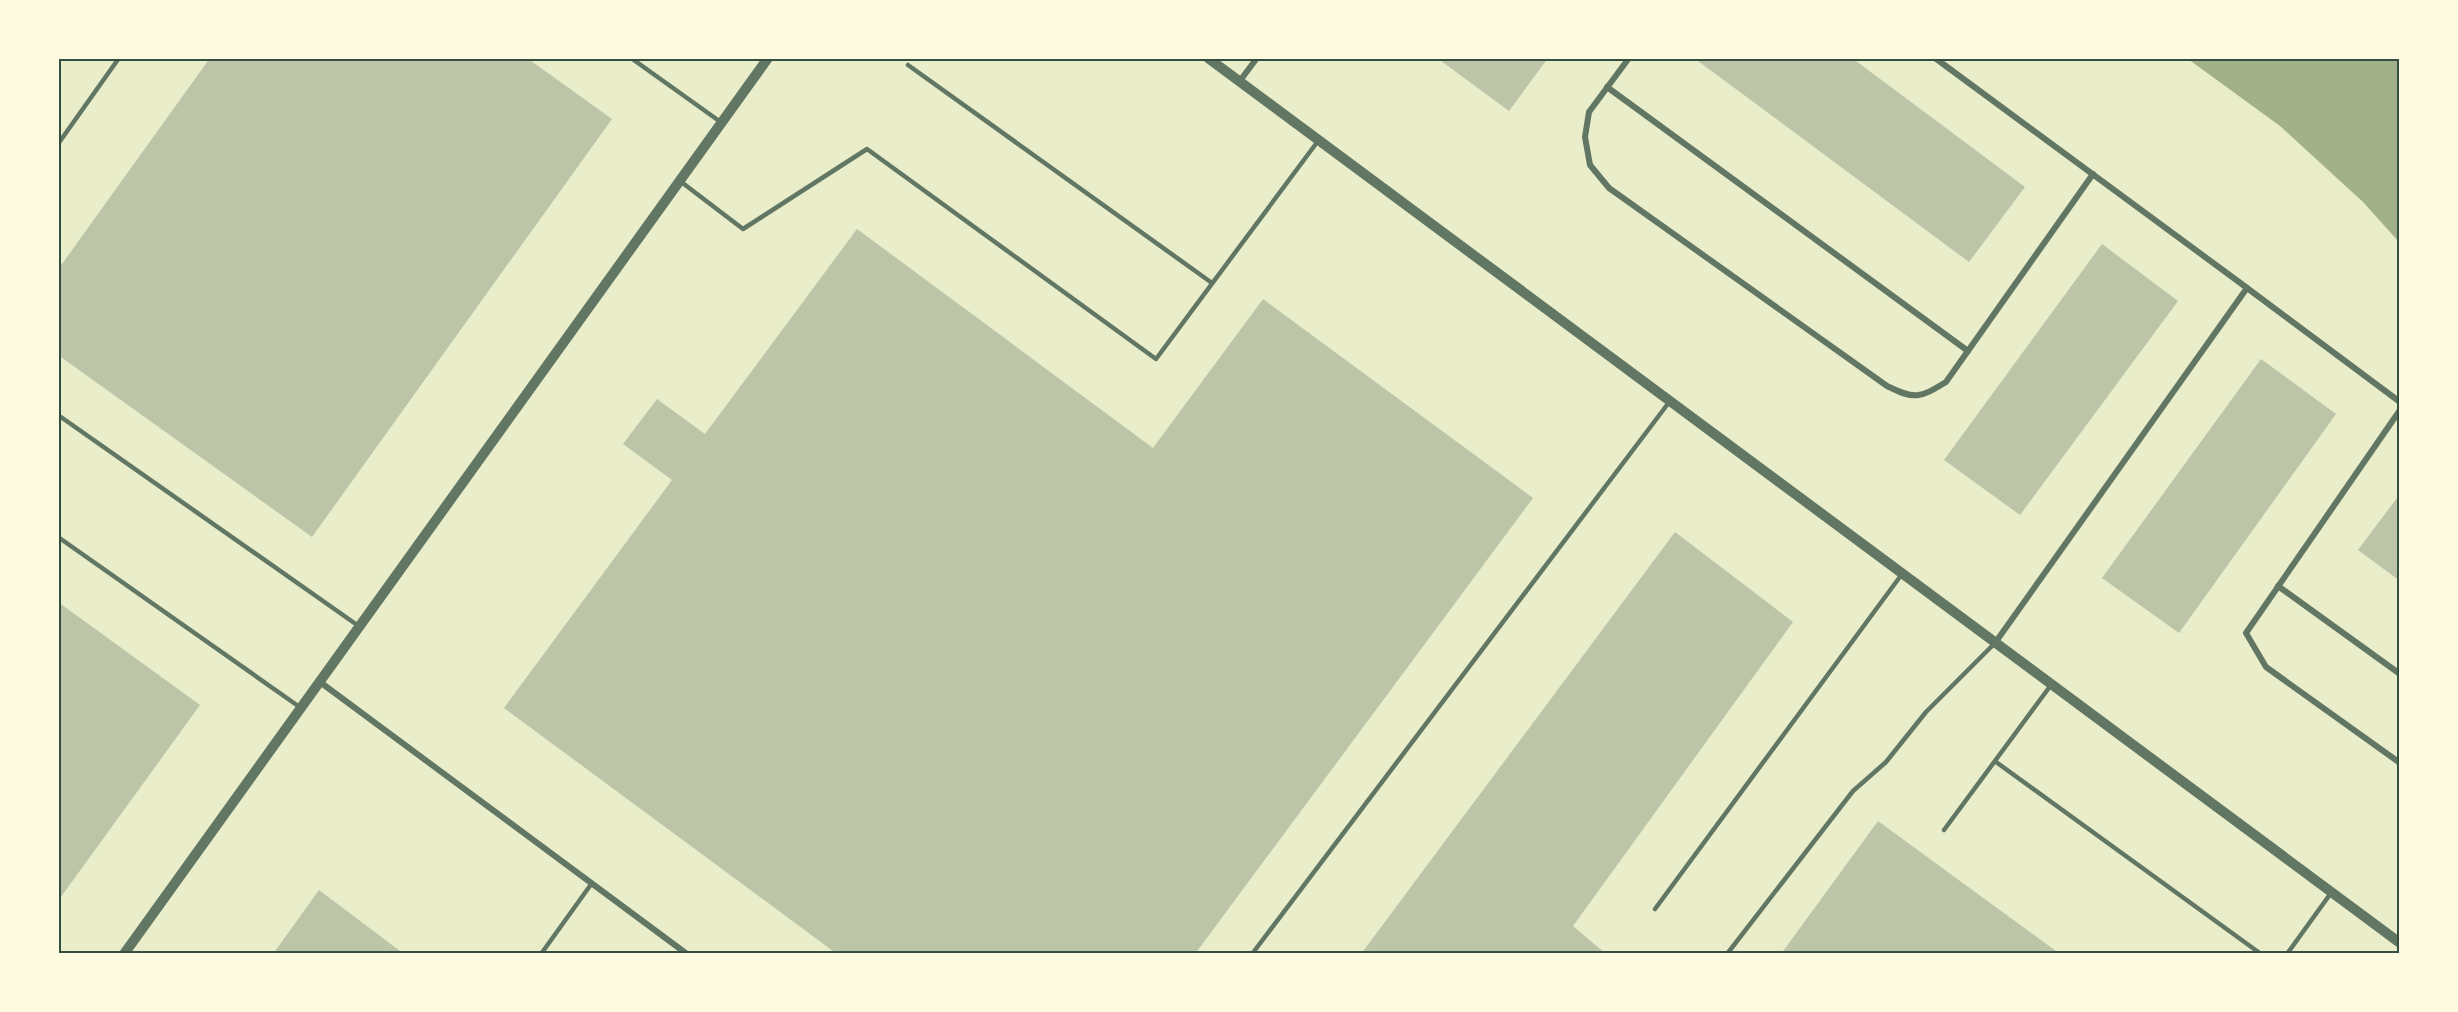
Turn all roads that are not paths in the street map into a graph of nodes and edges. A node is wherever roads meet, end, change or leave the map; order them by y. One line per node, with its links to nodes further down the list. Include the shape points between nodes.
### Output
1 (118, 58): 13 (lane)
2 (631, 58): 11 (lane)
3 (768, 58): 11 (street)
4 (1208, 58): 9 (street)
5 (1257, 58): 9 (street)
6 (1629, 58): 10 (street)
7 (1935, 58): 14 (street)
8 (908, 65): 16 (lane)
9 (1239, 82): 12 (street)
10 (1607, 87): 18 (street); 18 (street, via 1589,112 1585,137 1590,165 1609,188 1887,386 1907,396 1923,396 1946,382)
11 (722, 123): 15 (street)
12 (1318, 141): 16 (lane); 19 (street)
13 (58, 144)
14 (2093, 174): 17 (street); 18 (street)
15 (680, 181): 16 (lane, via 743,229 867,149 1156,359); 26 (street)
16 (1212, 283)
17 (2247, 288): 20 (street); 27 (street)
18 (1968, 351)
19 (1670, 401): 24 (street); 42 (lane)
20 (2400, 402)
21 (2400, 410): 25 (street)
22 (58, 415): 26 (lane)
23 (58, 537): 31 (lane)
24 (1902, 574): 27 (street); 37 (lane)
25 (2278, 586): 28 (street); 33 (street, via 2246,633 2266,667)
26 (360, 627): 29 (street)
27 (1995, 643): 30 (street); 43 (lane, via 1926,712 1886,762 1853,791)
28 (2400, 674)
29 (320, 682): 31 (street); 35 (street)
30 (2051, 685): 32 (lane); 36 (street)
31 (301, 708): 39 (street)
32 (1996, 762): 34 (lane); 44 (lane)
33 (2400, 763)
34 (1944, 830)
35 (592, 883): 40 (lane); 41 (street)
36 (2331, 893): 38 (street); 45 (lane)
37 (1655, 909)
38 (2400, 943)
39 (124, 954)
40 (541, 954)
41 (687, 954)
42 (1252, 954)
43 (1727, 954)
44 (2260, 954)
45 (2287, 954)

